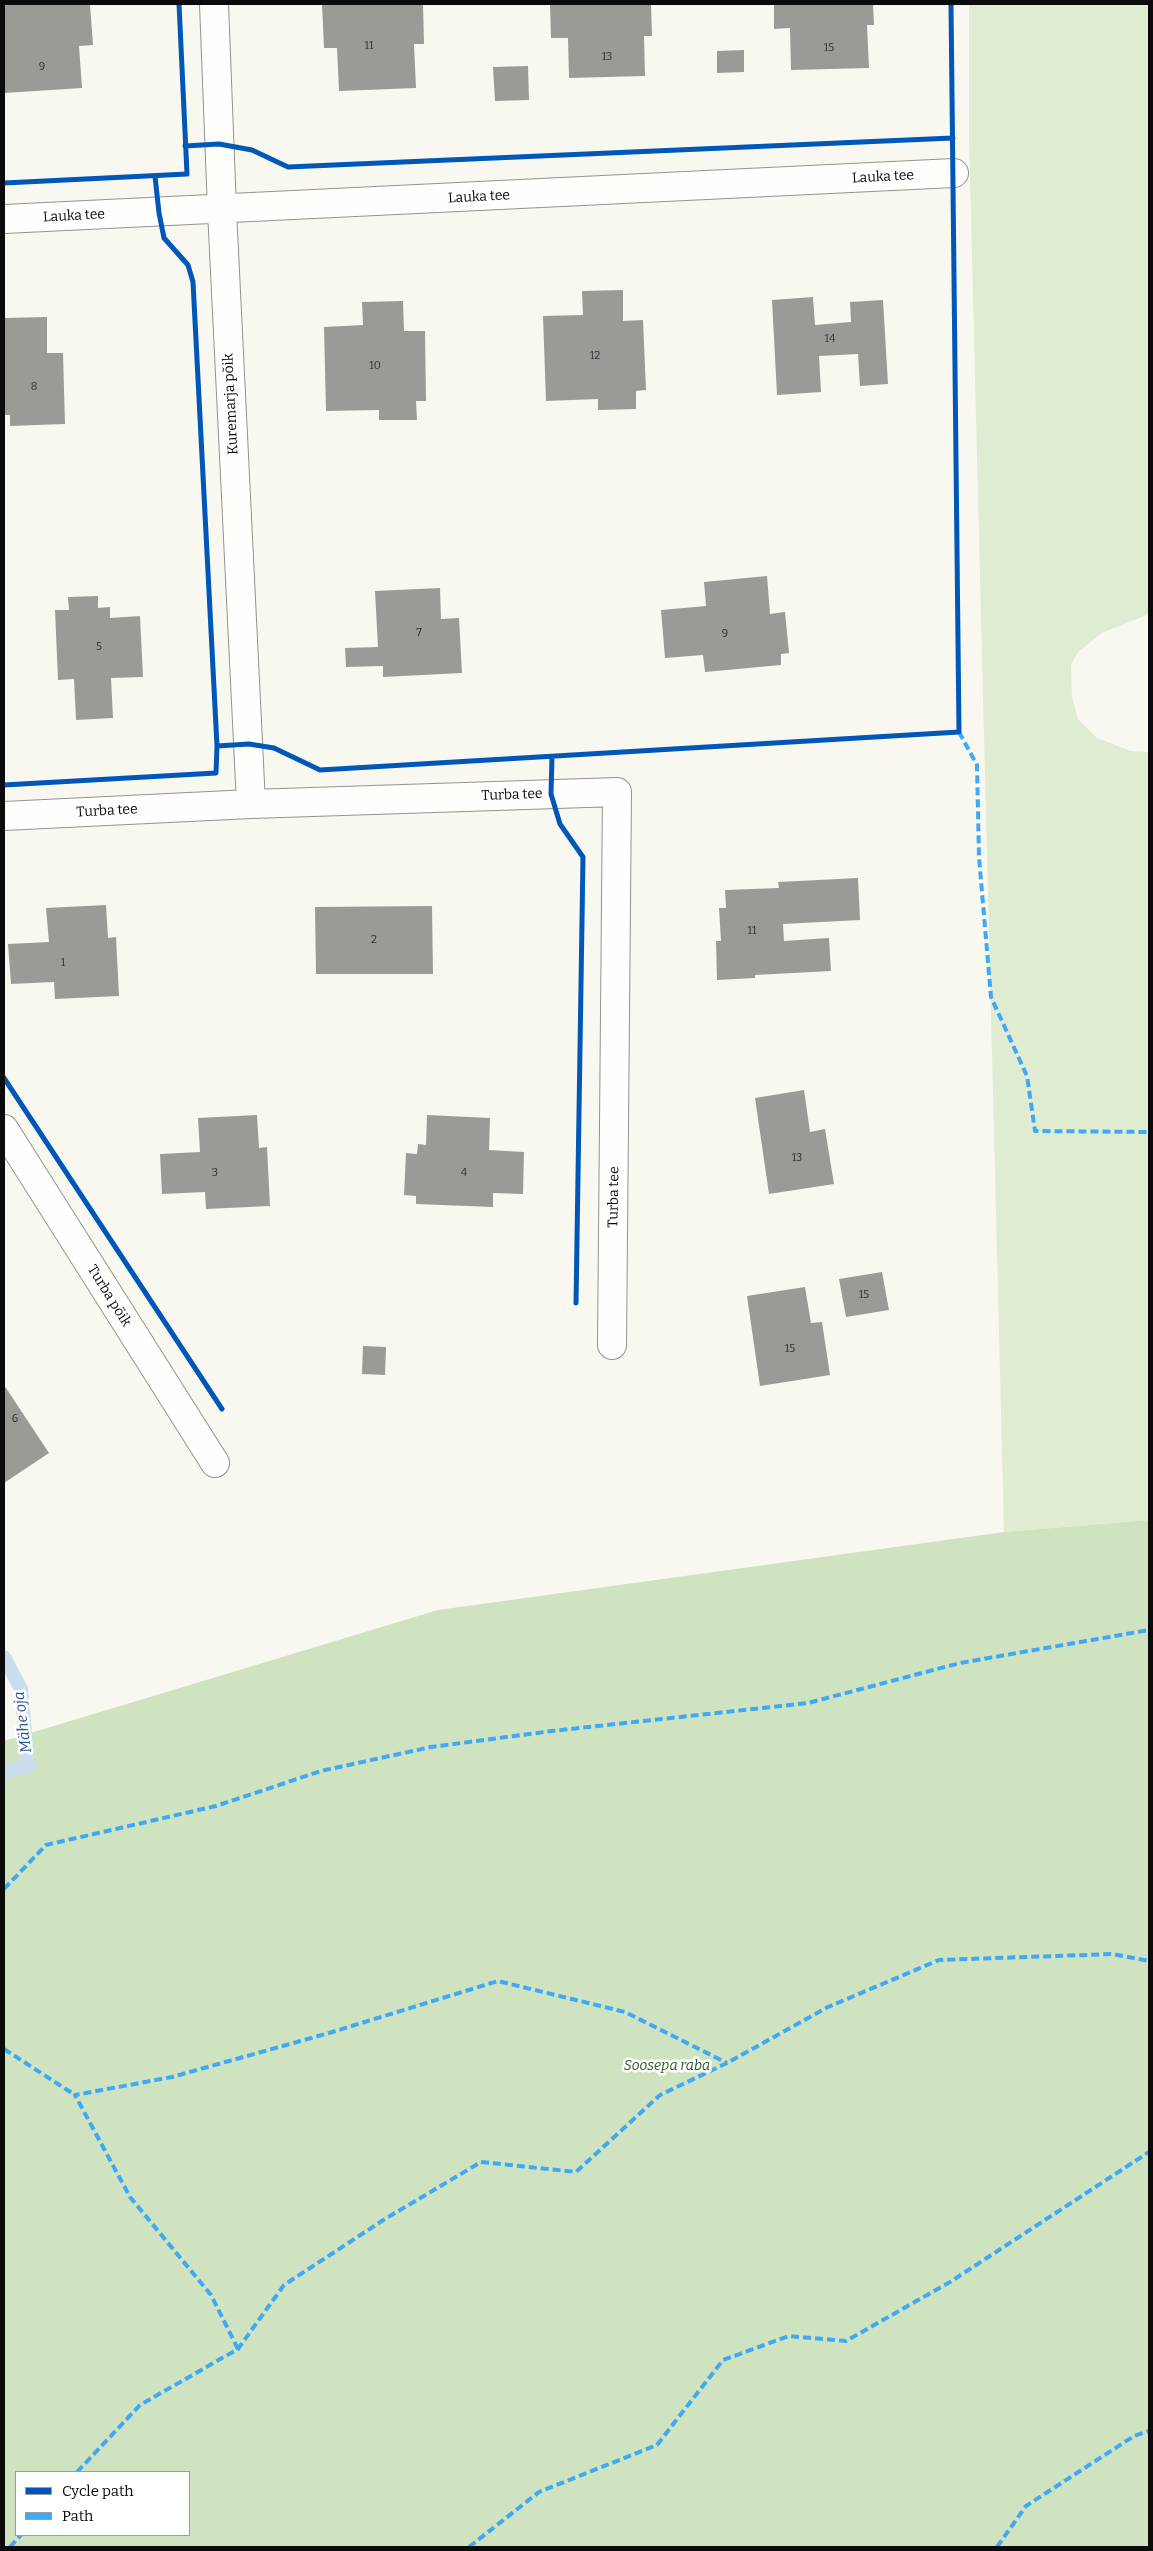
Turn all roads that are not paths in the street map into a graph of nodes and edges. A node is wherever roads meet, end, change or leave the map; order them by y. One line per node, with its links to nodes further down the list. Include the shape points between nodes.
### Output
1 (214, 4): 3 (street, Kuremarja põik)
2 (954, 173): 3 (street, Lauka tee)
3 (222, 210): 4 (street, Lauka tee); 5 (street, Kuremarja põik)
4 (4, 219)
5 (251, 804): 6 (street, Turba tee); 8 (street, Turba tee, via 617,792)
6 (4, 816)
7 (4, 1129): 9 (street, Turba põik)
8 (612, 1345)
9 (215, 1463)

